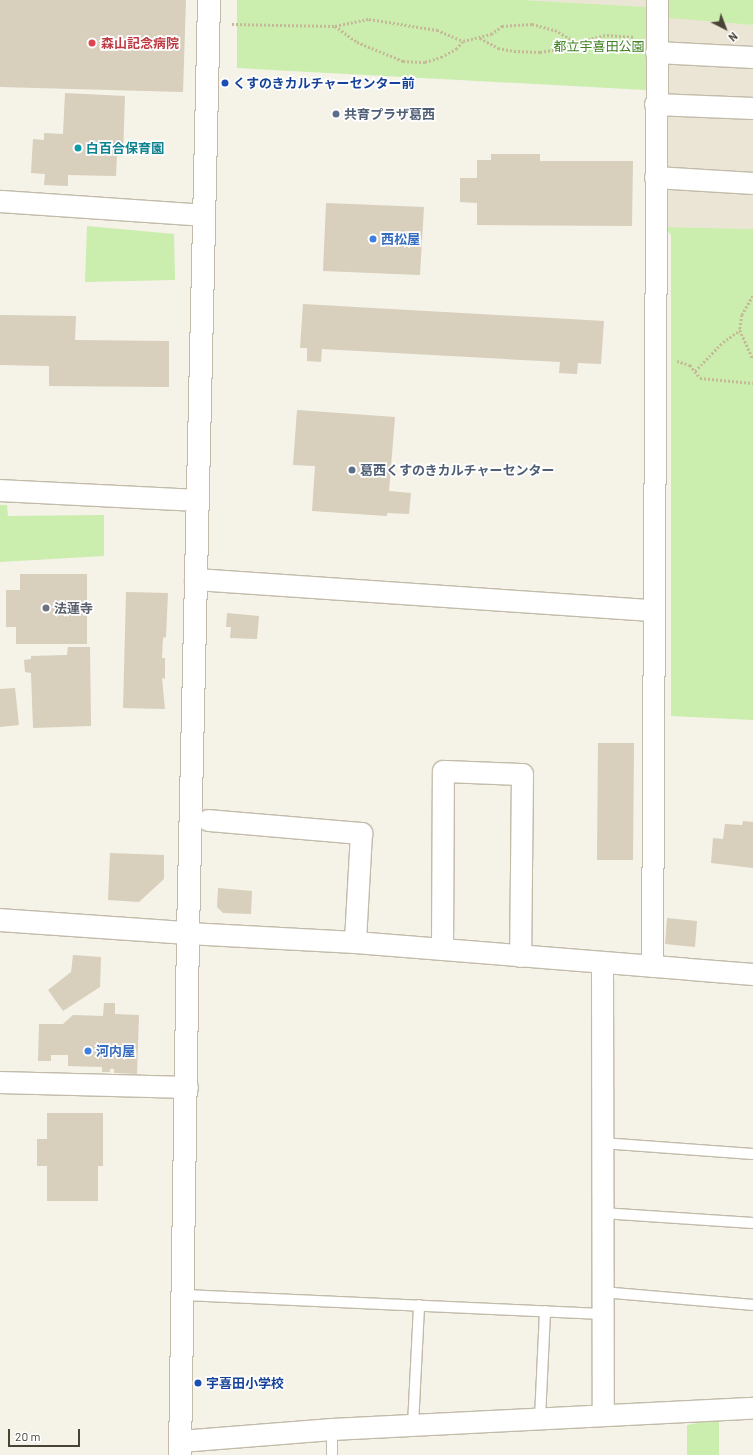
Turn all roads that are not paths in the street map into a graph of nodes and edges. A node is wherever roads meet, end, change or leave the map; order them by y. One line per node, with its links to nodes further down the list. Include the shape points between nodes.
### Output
1 (209, 0): 10 (street)
2 (657, 0): 3 (street)
3 (656, 45): 4 (street); 5 (street)
4 (753, 57)
5 (655, 104): 6 (street); 7 (street)
6 (753, 108)
7 (655, 177): 8 (street); 14 (street)
8 (753, 183)
9 (0, 202): 10 (street)
10 (203, 215): 12 (street)
11 (0, 490): 12 (street)
12 (197, 500): 13 (street)
13 (195, 578): 14 (street); 17 (street)
14 (652, 610): 22 (street)
15 (208, 820): 18 (street, via 361,833)
16 (0, 920): 17 (street)
17 (188, 933): 18 (street); 25 (street)
18 (355, 942): 19 (street)
19 (442, 949): 20 (street); 20 (street, via 443,771 522,774)
20 (520, 956): 21 (street)
21 (602, 962): 22 (street); 27 (street)
22 (652, 966): 23 (street)
23 (753, 974)
24 (0, 1082): 25 (street); 26 (street)
25 (187, 1087): 32 (street)
26 (0, 1094)
27 (602, 1143): 28 (lane); 29 (street)
28 (753, 1154)
29 (602, 1213): 30 (lane); 31 (street)
30 (753, 1223)
31 (602, 1292): 34 (lane); 36 (street)
32 (184, 1295): 33 (lane); 42 (street)
33 (419, 1305): 35 (lane); 40 (lane)
34 (753, 1305)
35 (545, 1311): 36 (lane); 39 (lane)
36 (603, 1314): 38 (street)
37 (753, 1408): 38 (street)
38 (603, 1415): 39 (street)
39 (540, 1418): 40 (street)
40 (413, 1425): 41 (street)
41 (332, 1429): 42 (street); 43 (lane)
42 (180, 1448)
43 (332, 1455)

